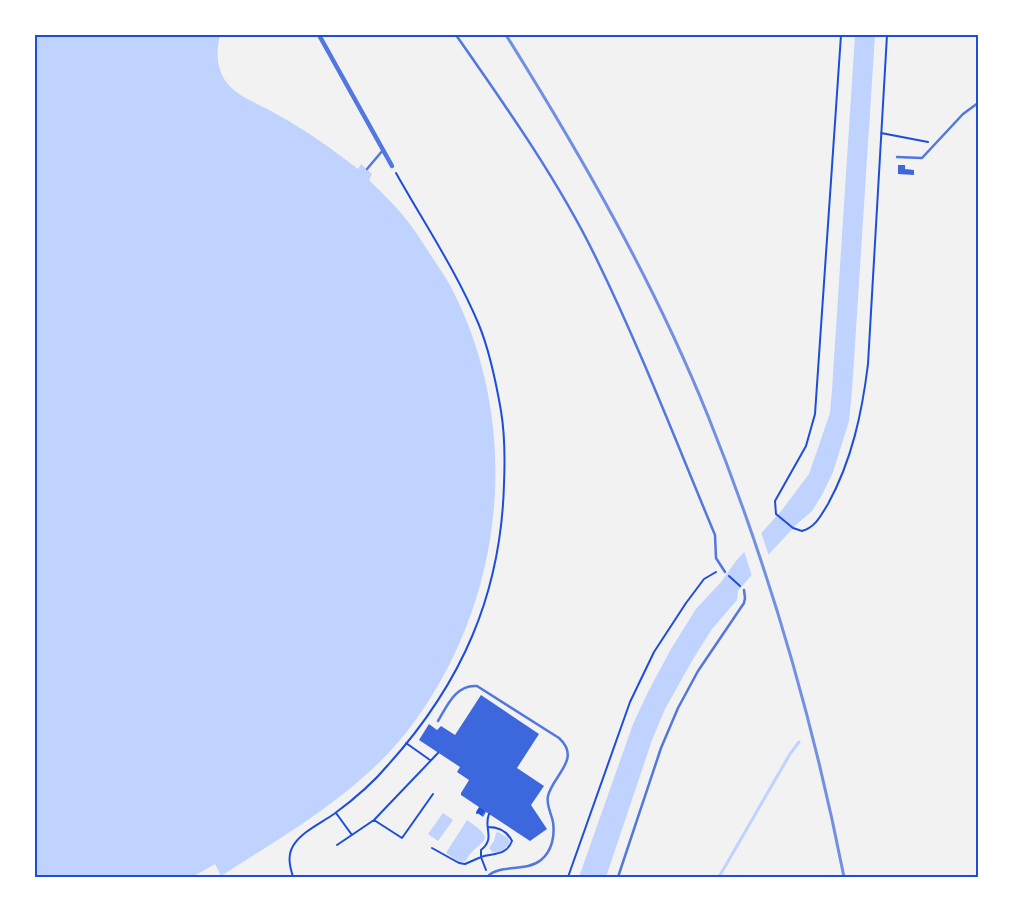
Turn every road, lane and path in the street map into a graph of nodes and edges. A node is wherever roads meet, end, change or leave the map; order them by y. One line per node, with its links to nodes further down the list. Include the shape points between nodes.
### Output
1 (319, 35): 8 (street)
2 (456, 35): 12 (lane, via 561,194 596,258 715,535 716,558)
3 (841, 35): 6 (path, via 815,414 806,446 775,501 776,514 802,531 819,520 832,496 848,460 864,403)
4 (887, 35): 6 (path)
5 (978, 104): 7 (lane)
6 (881, 133): 7 (path)
7 (934, 143): 9 (lane, via 922,158)
8 (383, 150): 10 (street); 11 (lane)
9 (898, 157)
10 (392, 166): 15 (path, via 460,285 479,327 496,381 505,454 496,565 483,610 462,660 426,718)
11 (367, 169)
12 (725, 572): 13 (path); 31 (path, via 719,570 704,579 654,652 630,702)
13 (744, 590): 32 (lane, via 744,603 698,671 669,727)
14 (438, 721): 29 (lane, via 460,690 468,685 477,686 559,738 568,753 567,761 549,793 547,804 554,830 548,852 531,866 501,870)
15 (406, 743): 17 (path); 20 (path, via 388,766)
16 (438, 753): 17 (path)
17 (430, 760): 23 (path)
18 (433, 794): 23 (path, via 402,838)
19 (479, 810): 21 (path)
20 (336, 812): 25 (path); 30 (path, via 292,846 289,865)
21 (482, 814)
22 (489, 814): 24 (path)
23 (374, 820): 25 (path)
24 (488, 827): 28 (path, via 489,837); 28 (path, via 497,827 512,841 502,853)
25 (352, 835): 26 (path)
26 (337, 846)
27 (432, 848): 28 (path, via 459,863 465,864)
28 (480, 857): 29 (path)
29 (487, 876)
30 (293, 877)
31 (568, 877)
32 (618, 877)

